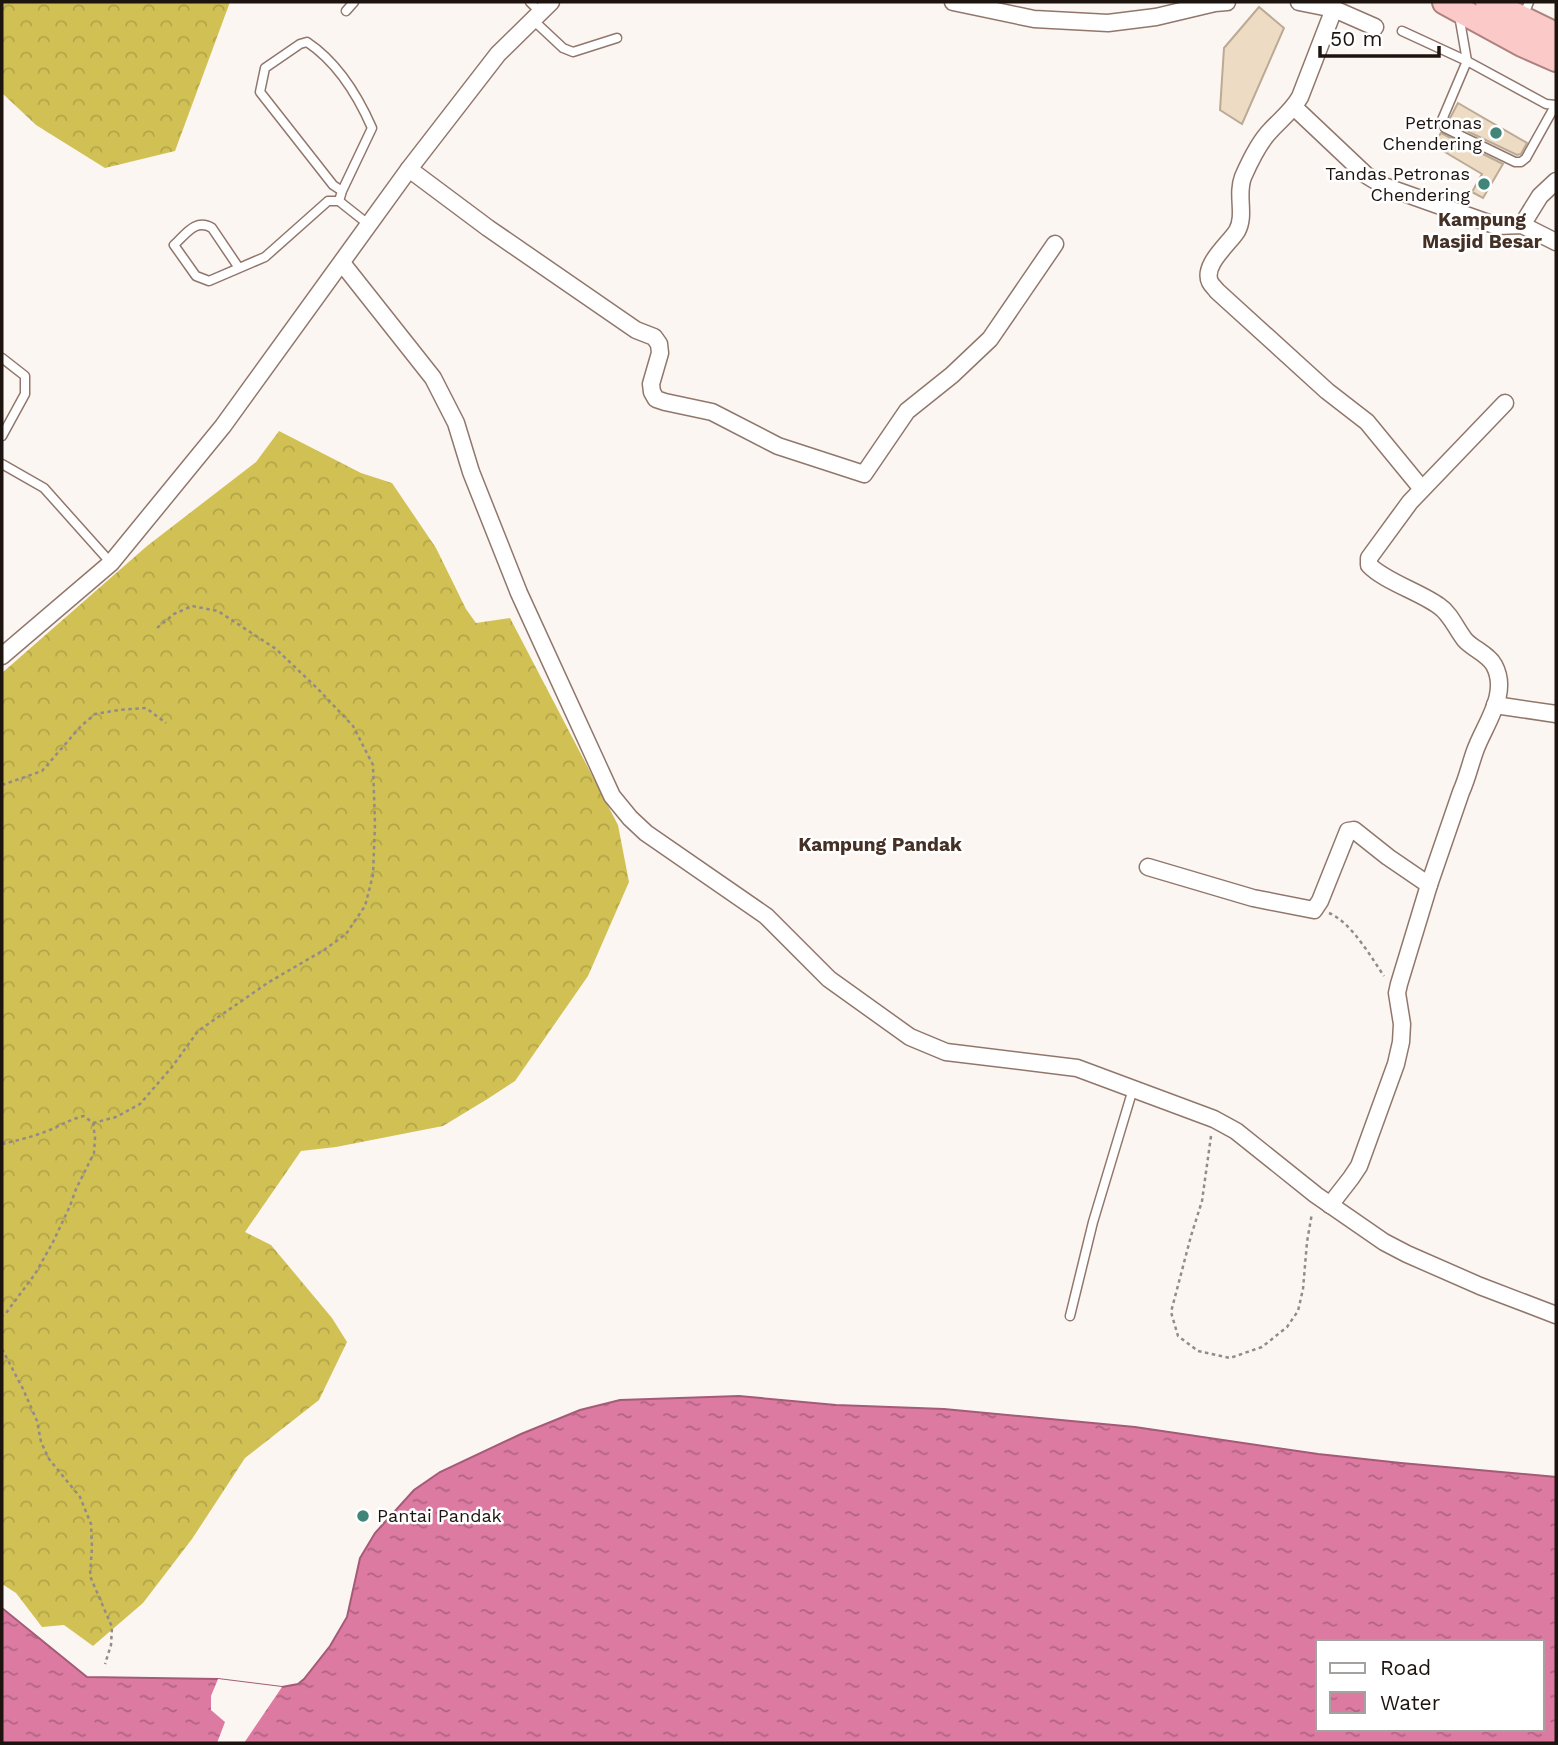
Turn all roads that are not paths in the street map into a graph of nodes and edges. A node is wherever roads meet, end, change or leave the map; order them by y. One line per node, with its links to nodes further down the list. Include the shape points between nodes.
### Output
1 (354, 2): 9 (lane)
2 (953, 2): 3 (street, via 1034,19 1108,23)
3 (1227, 2)
4 (1299, 2): 8 (street)
5 (1488, 2): 10 (highway)
6 (1451, 5): 15 (highway); 16 (lane)
7 (538, 9): 14 (lane, via 563,48 573,52); 19 (street)
8 (1334, 9): 11 (street); 18 (street)
9 (346, 11)
10 (1525, 11): 13 (highway)
11 (1375, 27)
12 (1402, 31): 16 (lane)
13 (1556, 35)
14 (617, 38)
15 (1556, 59)
16 (1466, 61): 17 (lane); 17 (lane, via 1442,120 1445,128 1521,162)
17 (1555, 105)
18 (1294, 107): 24 (street, via 1366,175 1384,186 1497,226); 33 (street, via 1261,142 1243,178 1241,219 1212,264 1209,281 1327,391 1367,422)
19 (409, 169): 23 (street); 26 (street, via 636,330 654,337 660,353 651,384 656,399 712,412 778,446 864,474 907,411 990,339)
20 (1556, 181): 24 (street)
21 (342, 191): 21 (lane, via 260,92 264,68 307,42 334,66 360,101 372,128); 22 (lane)
22 (339, 201): 23 (lane); 28 (lane, via 328,201 265,257)
23 (369, 225): 27 (street)
24 (1521, 225): 25 (street)
25 (1556, 242)
26 (1055, 244)
27 (342, 263): 34 (street, via 223,426); 40 (street, via 433,378 456,423 519,593 612,796 630,818 766,916 828,979 910,1037 946,1052 1077,1068)
28 (239, 268): 28 (lane, via 209,281 195,276 174,245 197,225 205,224)
29 (2, 358): 31 (lane, via 25,376 25,394)
30 (1504, 403): 33 (street)
31 (2, 436)
32 (2, 464): 34 (lane, via 44,488)
33 (1422, 489): 36 (street, via 1369,558 1369,565 1446,611 1459,633 1493,664 1499,689)
34 (111, 563): 35 (street)
35 (2, 656)
36 (1495, 705): 37 (street); 39 (street)
37 (1556, 714)
38 (1148, 867): 39 (street, via 1314,910 1348,831 1354,830)
39 (1429, 885): 41 (street, via 1397,993 1402,1024 1396,1065 1359,1166)
40 (1133, 1089): 41 (street, via 1236,1131); 43 (lane)
41 (1330, 1205): 42 (street, via 1406,1254)
42 (1556, 1315)
43 (1070, 1316)

